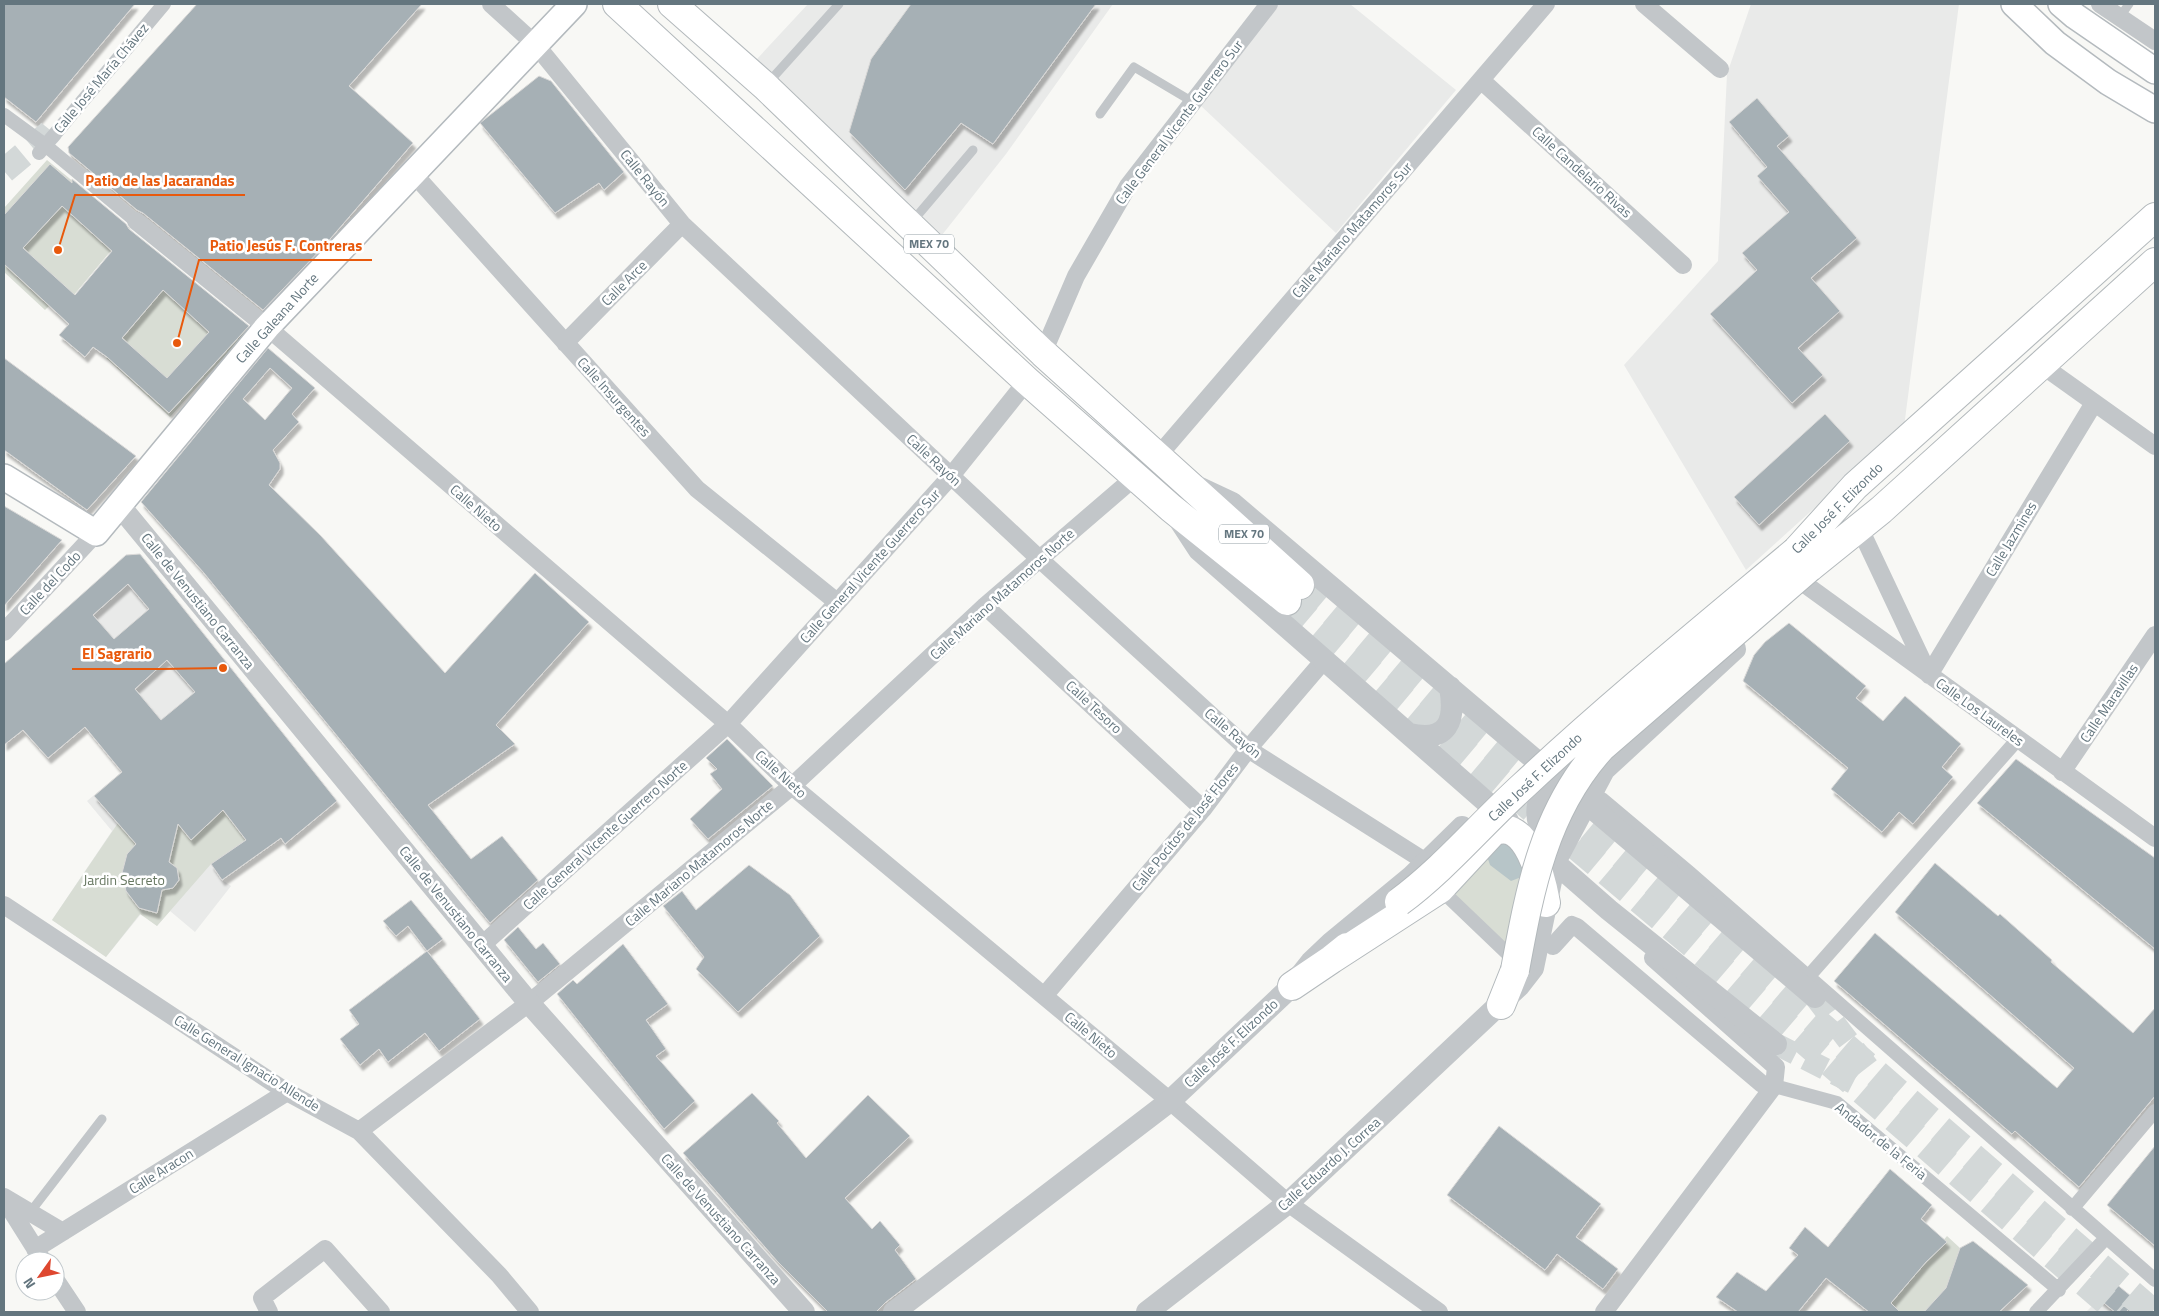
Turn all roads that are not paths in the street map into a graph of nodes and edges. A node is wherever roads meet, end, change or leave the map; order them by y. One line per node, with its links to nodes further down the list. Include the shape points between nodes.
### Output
1 (164, 4): 24 (street, Calle José María Chávez)
2 (492, 4): 15 (street, Calle Rayón)
3 (574, 4): 15 (main road, Calle Galeana Norte)
4 (617, 4): 37 (main road, MEX 70)
5 (672, 4): 19 (main road, MEX 70)
6 (839, 4): 19 (lane)
7 (1269, 4): 20 (street, Calle General Vicente Guerrero Sur)
8 (1546, 4): 18 (street, Calle Mariano Matamoros Sur)
9 (1644, 4): 16 (street)
10 (2014, 4): 21 (main road, via 2054,44)
11 (2061, 4): 17 (main road)
12 (2100, 4): 13 (street)
13 (2124, 11): 14 (street)
14 (2155, 41)
15 (536, 45): 26 (main road, Calle Galeana Norte); 29 (street, Calle Rayón)
16 (1720, 69)
17 (2155, 71)
18 (1481, 80): 32 (street, Calle Candelario Rivas); 40 (street, Calle Mariano Matamoros Sur)
19 (765, 86): 30 (main road, MEX 70)
20 (1193, 102): 23 (lane, via 1134,67); 35 (street, Calle General Vicente Guerrero Sur, via 1128,186 1076,276)
21 (2155, 110)
22 (4, 114): 24 (street)
23 (1100, 114)
24 (42, 149): 28 (street)
25 (973, 150): 30 (lane)
26 (412, 172): 33 (main road, Calle Galeana Norte); 34 (street, Calle Insurgentes)
27 (2155, 217): 45 (main road, Calle José F. Elizondo)
28 (136, 221): 33 (street, Calle Nieto)
29 (682, 224): 34 (street, Calle Arce); 41 (street, Calle Rayón)
30 (909, 225): 35 (main road, MEX 70)
31 (2155, 262): 36 (main road, Calle José F. Elizondo)
32 (1683, 265)
33 (267, 327): 46 (main road, Calle Galeana Norte); 61 (street, Calle Nieto)
34 (565, 343): 53 (street, Calle Insurgentes, via 697,489)
35 (1043, 353): 40 (main road, MEX 70)
36 (2043, 366): 38 (street); 48 (main road, Calle José F. Elizondo)
37 (1027, 382): 41 (street, Calle General Vicente Guerrero Sur); 43 (main road, MEX 70)
38 (2094, 402): 39 (street); 58 (street, Calle Jazmines)
39 (2155, 446)
40 (1158, 456): 44 (main road, MEX 70)
41 (951, 476): 51 (street, Calle Rayón); 53 (street, Calle General Vicente Guerrero Sur)
42 (4, 477): 49 (main road)
43 (1135, 477): 47 (main road, MEX 70); 51 (street, Calle Mariano Matamoros Norte)
44 (1187, 482): 47 (main road, MEX 70, via 1294,593); 59 (street, MEX 70, via 1232,503)
45 (1855, 486): 52 (main road, Calle José F. Elizondo); 60 (street)
46 (119, 505): 49 (main road, Calle Galeana Norte); 81 (street, Calle de Venustiano Carranza)
47 (1171, 508): 57 (street, MEX 70, via 1199,550)
48 (1881, 510): 50 (street, Calle Eduardo J. Correa); 52 (main road, Calle José F. Elizondo)
49 (96, 533): 55 (street, Calle del Codo)
50 (1862, 533): 52 (street, Calle Eduardo J. Correa); 58 (street)
51 (1041, 559): 54 (street, Calle Mariano Matamoros Norte); 64 (street, Calle Rayón)
52 (1804, 568): 58 (street, Calle Los Laureles); 69 (street, Calle Eduardo J. Correa, via 1604,770); 83 (main road, Calle José F. Elizondo, bridge, via 1641,680 1522,787 1427,882); 84 (main road, Calle José F. Elizondo, bridge, via 1601,748 1579,774 1558,812 1539,860)
53 (837, 602): 61 (street, Calle General Vicente Guerrero Sur)
54 (985, 606): 68 (street, Calle Mariano Matamoros Norte); 71 (street, Calle Tesoro)
55 (4, 632)
56 (2155, 635): 66 (street, Calle Maravillas)
57 (1325, 659): 62 (street, MEX 70); 64 (street, Calle Pocitos de José Flores)
58 (1929, 676): 63 (street, Calle Los Laureles)
59 (1450, 687): 62 (street, via 1453,708 1448,726 1432,737); 65 (street, MEX 70)
60 (1603, 699): 65 (street); 67 (street, via 1582,740)
61 (728, 724): 68 (street, Calle Nieto); 81 (street, Calle General Vicente Guerrero Norte)
62 (1409, 734): 70 (street, MEX 70)
63 (2018, 739): 66 (street, Calle Los Laureles); 86 (street)
64 (1248, 749): 71 (street, Calle Pocitos de José Flores); 74 (street, Calle Rayón)
65 (1533, 758): 67 (street, MEX 70); 70 (street)
66 (2062, 772): 73 (street, Calle Los Laureles)
67 (1555, 775): 69 (street, MEX 70); 72 (street, via 1541,793)
68 (792, 786): 87 (street, Calle Nieto); 88 (street, Calle Mariano Matamoros Norte)
69 (1589, 799): 72 (street); 75 (street, Calle Eduardo J. Correa); 86 (street); 86 (street, MEX 70, via 1609,822)
70 (1487, 802): 72 (street, via 1523,812); 74 (street); 75 (street, MEX 70)
71 (1203, 809): 87 (street, Calle Pocitos de José Flores)
72 (1536, 812): 75 (street)
73 (2155, 838)
74 (1426, 862): 85 (street, via 1331,943)
75 (1555, 862): 76 (street, MEX 70); 78 (street, Calle Eduardo J. Correa)
76 (1582, 886): 78 (street, via 1569,885 1558,890); 80 (street, MEX 70)
77 (1440, 889): 78 (main road, via 1493,832 1509,830 1518,835 1532,855); 83 (main road); 84 (street)
78 (1546, 903): 89 (street, Calle Eduardo J. Correa, via 1533,968)
79 (4, 906): 92 (street, Calle General Ignacio Allende)
80 (1609, 910): 90 (street, MEX 70); 91 (street, via 1650,956 1776,1067)
81 (482, 945): 88 (street, Calle de Venustiano Carranza)
82 (1552, 946): 91 (street, Andador de la Feria, via 1568,928 1572,925 1577,927 1762,1084)
83 (1332, 960): 85 (main road, Calle José F. Elizondo)
84 (1512, 962): 89 (main road, Calle José F. Elizondo)
85 (1292, 986): 93 (street, Calle José F. Elizondo)
86 (1811, 987): 99 (street)
87 (1044, 996): 93 (street, Calle Nieto)
88 (529, 1003): 96 (street, Calle Mariano Matamoros Norte); 112 (street, Calle de Venustiano Carranza)
89 (1501, 1005): 98 (street, Calle Eduardo J. Correa)
90 (1776, 1044)
91 (1774, 1086): 106 (street, Andador de la Feria, via 1837,1103); 116 (street)
92 (287, 1092): 96 (street, Calle General Ignacio Allende); 101 (street, Calle Aracon)
93 (1170, 1100): 98 (street, Calle Nieto); 113 (street, Calle José F. Elizondo)
94 (2155, 1111): 99 (street)
95 (102, 1119): 100 (lane)
96 (359, 1131): 111 (street, Calle General Ignacio Allende, via 499,1275)
97 (4, 1198): 100 (street)
98 (1288, 1203): 114 (street, Calle Eduardo J. Correa); 115 (street, Calle Nieto)
99 (2072, 1208): 102 (street)
100 (25, 1218): 101 (street); 103 (street)
101 (63, 1232): 104 (street, Calle Aracon)
102 (2106, 1238): 105 (street); 106 (street)
103 (37, 1251)
104 (43, 1251)
105 (2155, 1280)
106 (2059, 1290): 117 (street)
107 (65, 1294): 108 (street)
108 (77, 1312)
109 (269, 1312): 110 (street, via 262,1298 325,1249)
110 (380, 1312)
111 (530, 1312)
112 (804, 1312)
113 (894, 1312)
114 (1147, 1312)
115 (1439, 1312)
116 (1604, 1312)
117 (2036, 1312)

